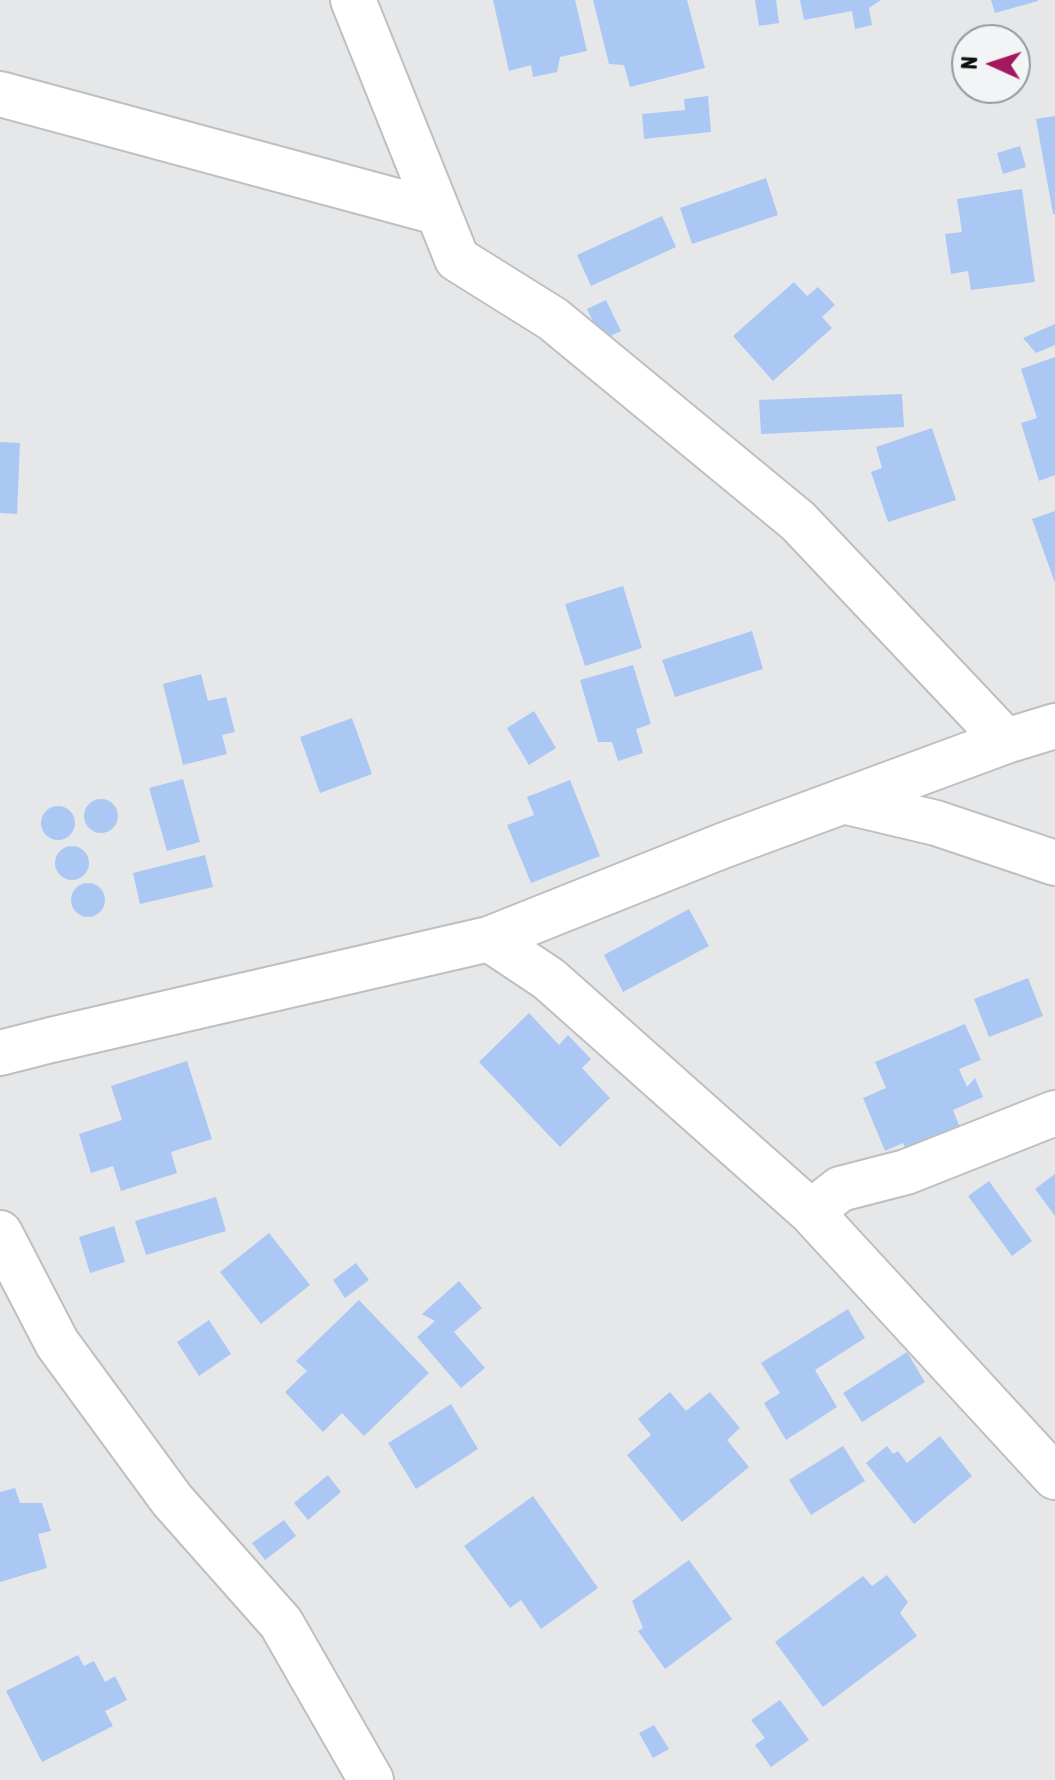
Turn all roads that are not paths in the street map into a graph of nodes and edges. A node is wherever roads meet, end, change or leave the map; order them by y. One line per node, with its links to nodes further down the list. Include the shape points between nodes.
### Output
1 (353, 0): 3 (street)
2 (0, 94): 3 (street)
3 (437, 212): 5 (street, via 457,259 553,319 798,521)
4 (1055, 726): 5 (street)
5 (1006, 741): 6 (street)
6 (843, 801): 7 (street, via 936,823); 8 (street)
7 (1055, 863)
8 (489, 939): 9 (street); 11 (street, via 549,979)
9 (0, 1053)
10 (1055, 1113): 11 (street, via 906,1172 840,1189)
11 (811, 1212): 13 (street)
12 (0, 1233): 14 (street, via 57,1343 172,1500 281,1623)
13 (1055, 1477)
14 (371, 1780)

